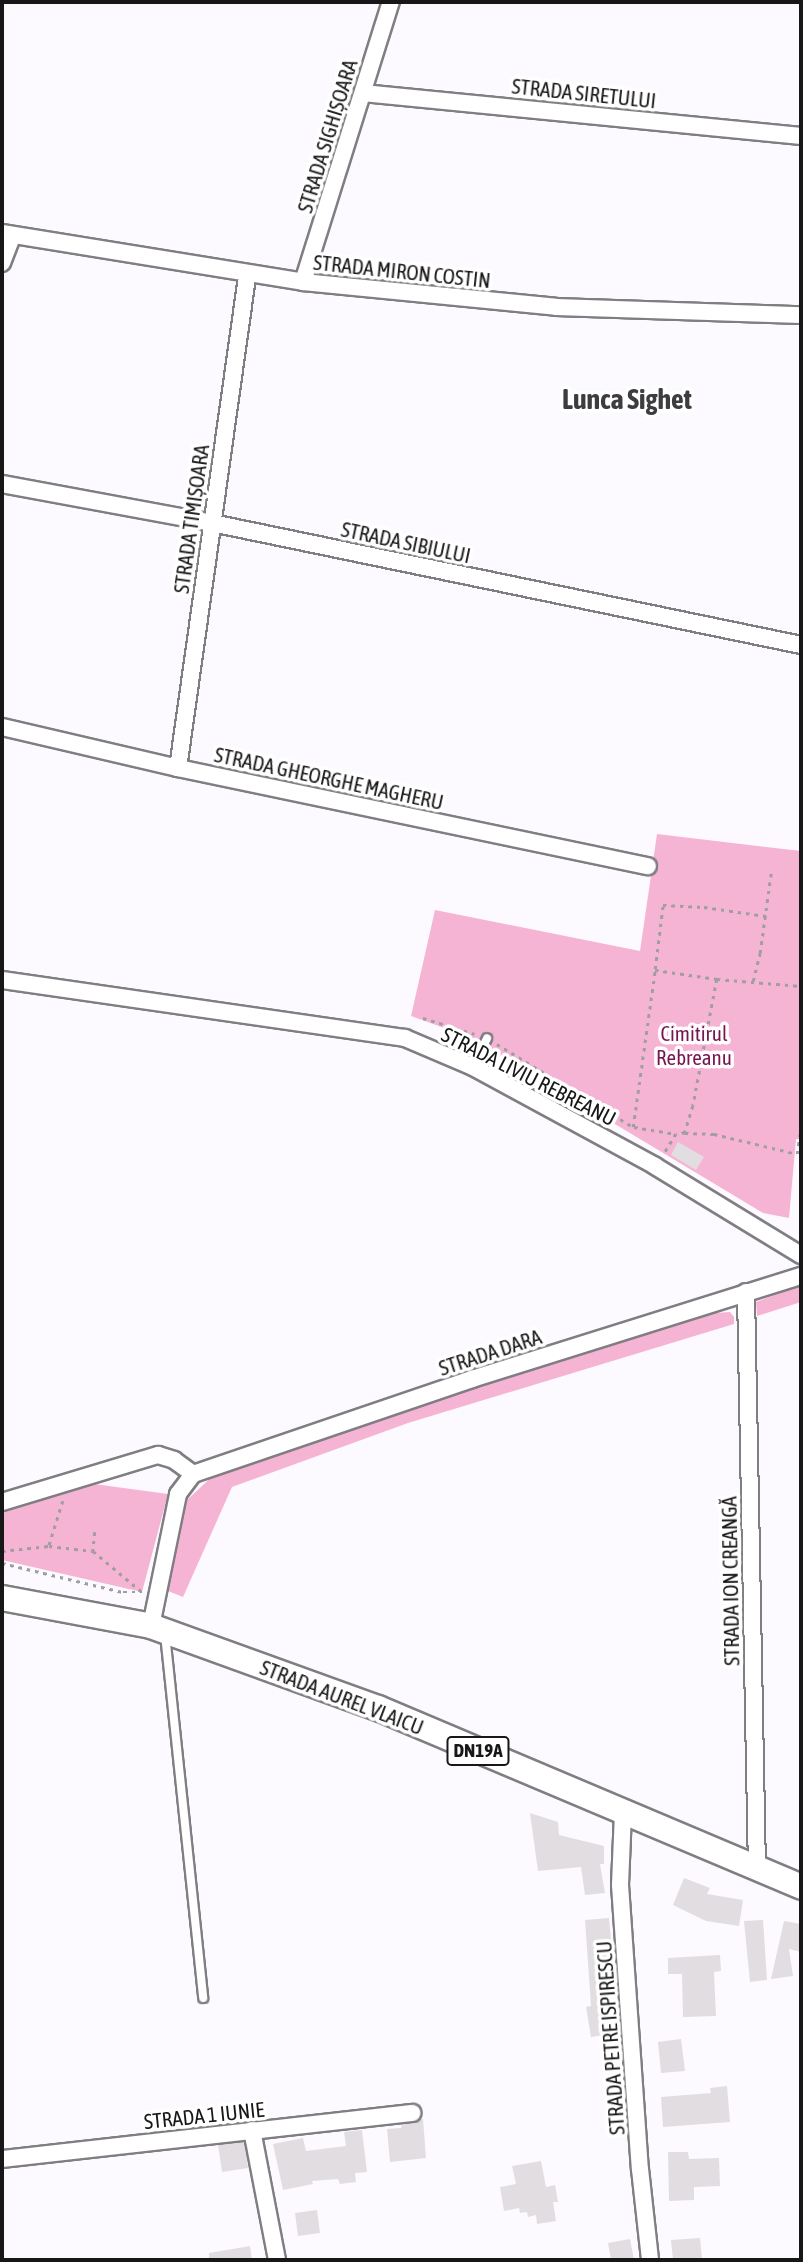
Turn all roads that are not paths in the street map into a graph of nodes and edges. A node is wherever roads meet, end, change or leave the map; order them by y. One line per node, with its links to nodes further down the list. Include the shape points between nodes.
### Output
1 (391, 2): 2 (street, STRADA SIGHIȘOARA)
2 (363, 93): 3 (street, STRADA SIRETULUI); 7 (street, STRADA SIGHIȘOARA)
3 (801, 136)
4 (7, 234): 5 (street); 6 (street, STRADA MIRON COSTIN)
5 (2, 263)
6 (247, 275): 7 (street, STRADA MIRON COSTIN); 10 (street, STRADA TIMIȘOARA)
7 (303, 282): 8 (street, STRADA MIRON COSTIN, via 556,307)
8 (801, 314)
9 (2, 484): 10 (street, STRADA SIBIULUI)
10 (212, 523): 11 (street, STRADA SIBIULUI); 13 (street, STRADA TIMIȘOARA)
11 (801, 645)
12 (2, 727): 13 (street, STRADA GHEORGHE MAGHERU)
13 (178, 768): 14 (street, STRADA GHEORGHE MAGHERU)
14 (648, 866)
15 (2, 979): 17 (street, STRADA LIVIU REBREANU, via 405,1038)
16 (487, 1038): 17 (lane)
17 (473, 1067): 18 (street, STRADA LIVIU REBREANU, via 656,1166)
18 (801, 1255)
19 (801, 1276): 20 (street, STRADA DARA)
20 (746, 1292): 21 (street, STRADA DARA); 26 (street, STRADA ION CREANGĂ)
21 (193, 1474): 22 (street, via 158,1455); 24 (street, via 178,1494)
22 (2, 1502)
23 (2, 1598): 24 (main road, DN19A)
24 (158, 1628): 25 (main road, STRADA AUREL VLAICU / DN19A, via 378,1708); 28 (lane)
25 (623, 1813): 26 (main road, STRADA AUREL VLAICU / DN19A); 33 (street, STRADA PETRE ISPIRESCU, via 620,1885)
26 (757, 1869): 27 (main road, STRADA AUREL VLAICU / DN19A)
27 (801, 1888)
28 (203, 1997)
29 (412, 2113): 30 (street, STRADA 1 IUNIE)
30 (253, 2130): 31 (street, STRADA 1 IUNIE); 32 (street)
31 (2, 2159)
32 (277, 2260)
33 (650, 2260)

